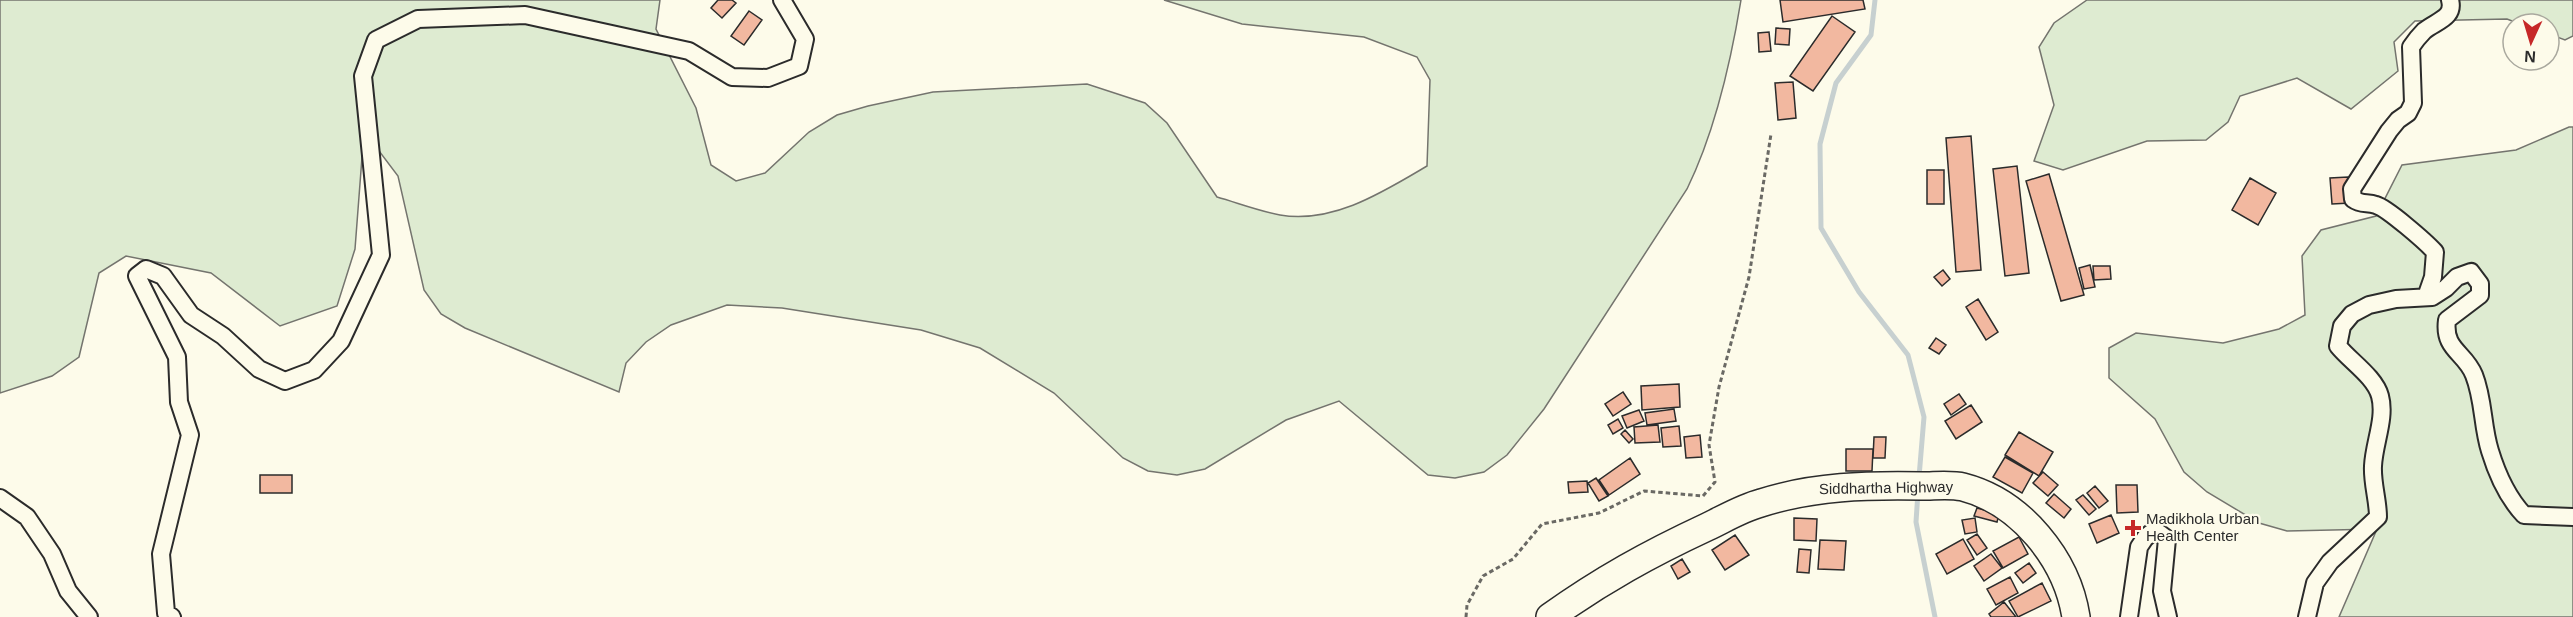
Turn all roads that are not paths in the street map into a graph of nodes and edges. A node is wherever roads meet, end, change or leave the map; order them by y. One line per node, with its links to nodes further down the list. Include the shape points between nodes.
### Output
1 (782, 0): 7 (street, via 806,39 799,66 768,78 732,77 689,51 525,15 418,19 376,39 363,76 381,255 342,341 314,370 285,381 259,369 223,336 191,315 163,276 146,269 137,276 177,357 179,402 190,435 161,554 166,613)
2 (2450, 0): 3 (street, via 2452,10 2448,16 2426,30 2412,47 2413,103 2408,113 2389,131 2352,189 2353,199 2360,204 2377,205 2422,237 2435,252)
3 (2426, 297): 5 (street, via 2471,272 2480,284 2480,295 2447,320 2445,333 2473,371 2489,450 2511,501 2524,515); 12 (street, via 2369,305 2352,314 2342,326 2338,346 2380,394 2373,469 2378,517 2330,562 2315,583)
4 (0, 498): 6 (street, via 27,517 52,554 68,591)
5 (2573, 517)
6 (89, 617)
7 (172, 617)
8 (1550, 617): 9 (highway, Siddhartha Highway, via 1647,554 1759,503 1815,489 1885,485 1962,487 2000,502 2018,515 2063,572)
9 (2076, 617)
10 (2129, 617): 11 (street, via 2139,547 2151,533 2167,539 2162,591)
11 (2168, 617)
12 (2307, 617)

